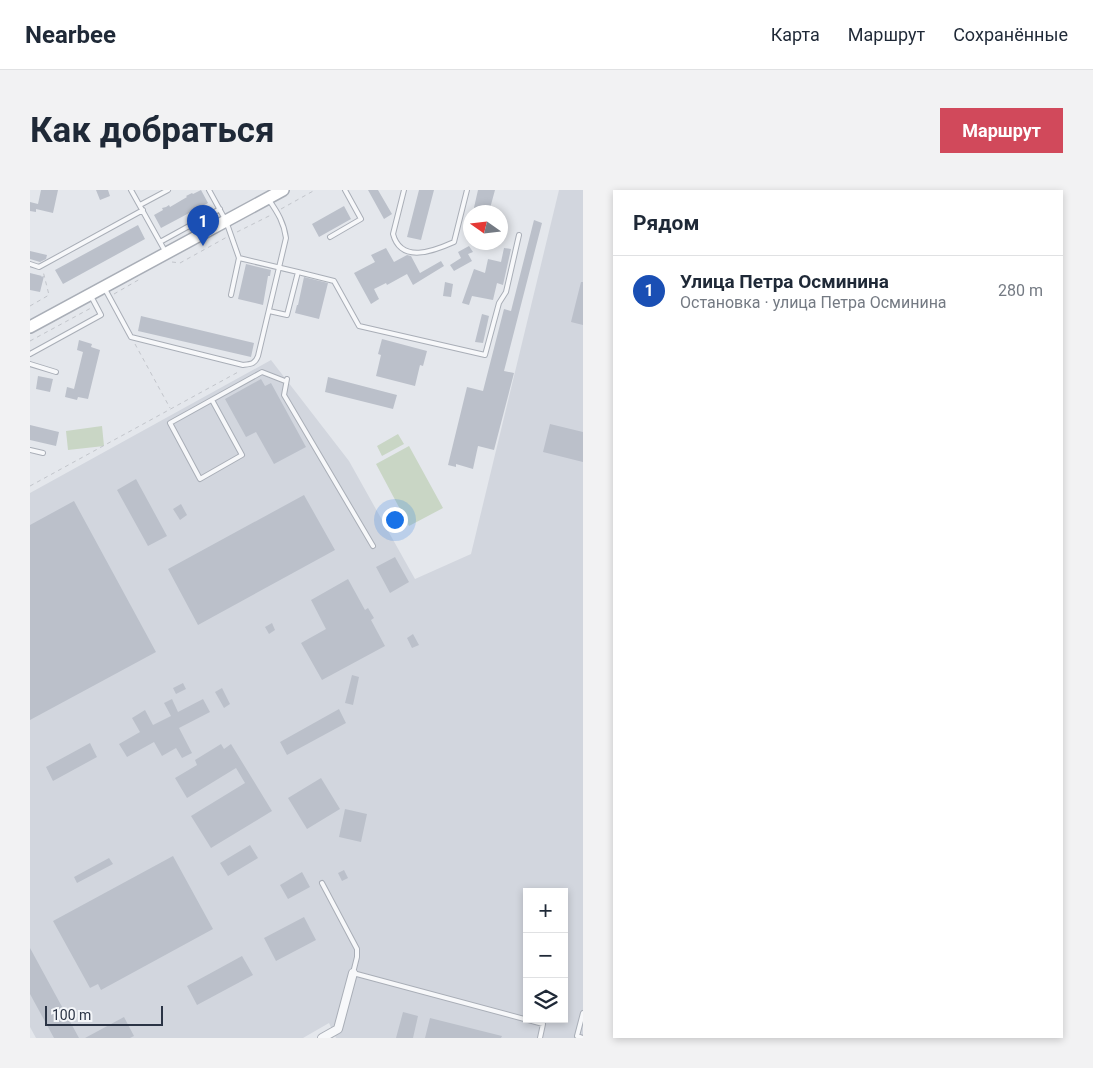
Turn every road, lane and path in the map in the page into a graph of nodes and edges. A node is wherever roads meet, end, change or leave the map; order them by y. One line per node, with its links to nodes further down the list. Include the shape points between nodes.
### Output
1 (131, 190): 10 (lane)
2 (168, 190): 10 (lane)
3 (209, 190): 11 (lane)
4 (281, 190): 9 (main road)
5 (315, 190): 13 (path)
6 (345, 190): 16 (lane, via 361,219)
7 (404, 190): 8 (lane, via 393,234 395,241 401,248 425,252 454,242)
8 (468, 190)
9 (267, 198): 13 (lane); 14 (main road)
10 (140, 205): 12 (lane)
11 (220, 209): 14 (lane); 17 (lane)
12 (142, 210): 17 (lane); 22 (lane)
13 (277, 212): 23 (lane, via 285,227 286,238)
14 (226, 221): 18 (main road); 19 (lane)
15 (519, 235): 24 (lane, via 506,292 499,303 485,355 359,326 334,281)
16 (330, 237)
17 (160, 242): 18 (lane)
18 (168, 257): 20 (path); 25 (main road)
19 (239, 258): 23 (lane); 27 (lane)
20 (180, 263)
21 (30, 264): 22 (lane)
22 (42, 265): 28 (path, via 49,294)
23 (280, 267): 24 (lane); 29 (lane)
24 (298, 272): 29 (lane, via 287,315)
25 (104, 287): 26 (main road); 31 (lane)
26 (90, 294): 30 (main road); 32 (lane, via 101,315)
27 (231, 294)
28 (30, 306)
29 (269, 311): 34 (lane, via 258,356)
30 (30, 327)
31 (130, 337): 34 (lane); 37 (path)
32 (30, 354)
33 (30, 364): 35 (lane)
34 (252, 364): 37 (path)
35 (56, 372)
36 (212, 400): 36 (lane, via 170,423 200,480 242,455); 41 (lane, via 262,372 286,380 284,395)
37 (170, 409): 40 (path)
38 (30, 450): 39 (lane)
39 (43, 453)
40 (30, 486)
41 (373, 546)
42 (322, 883): 43 (lane, via 358,949)
43 (353, 973): 45 (street, via 338,1029); 46 (lane, via 543,1024)
44 (583, 1013): 47 (lane, via 577,1036)
45 (322, 1038)
46 (540, 1038)
47 (583, 1038)

